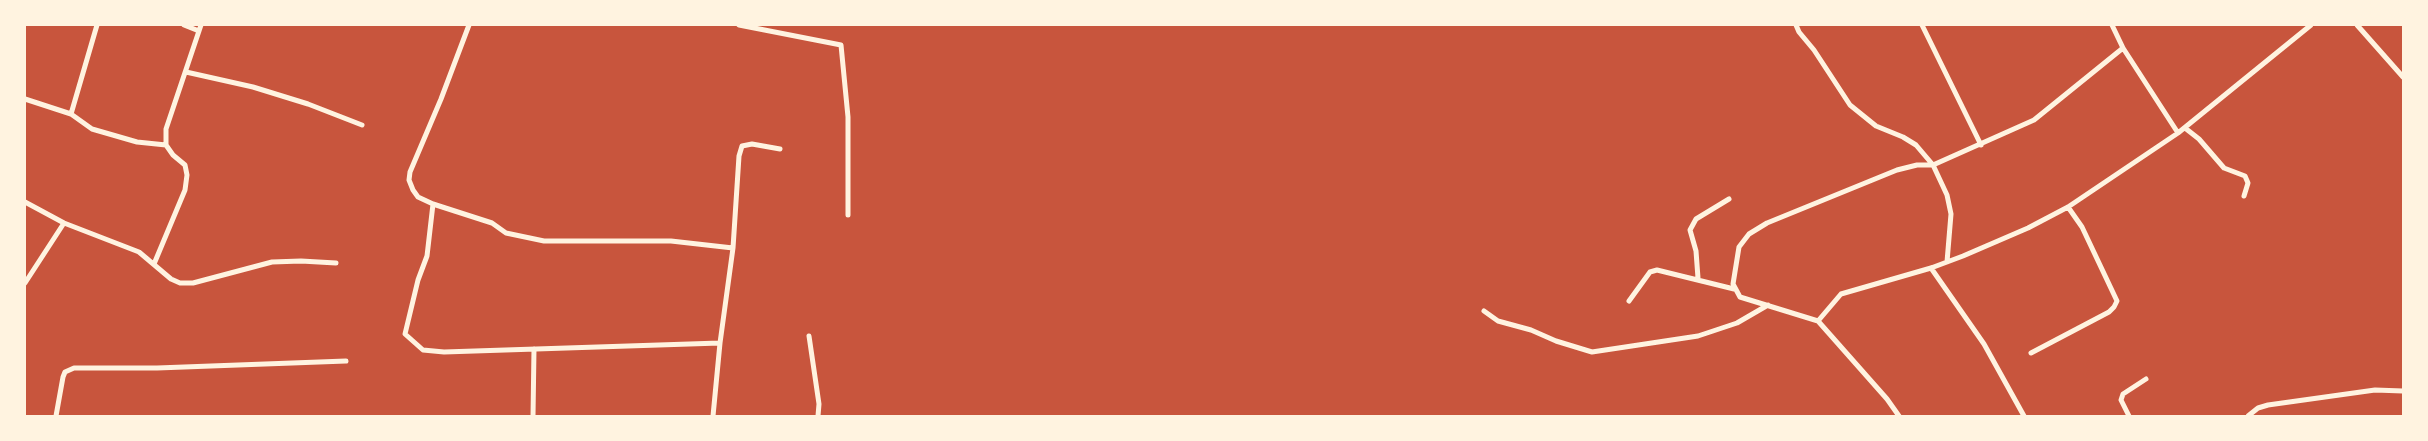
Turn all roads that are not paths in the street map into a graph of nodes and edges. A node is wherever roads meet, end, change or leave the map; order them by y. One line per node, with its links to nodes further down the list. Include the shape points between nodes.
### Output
1 (97, 25): 15 (street)
2 (184, 25): 10 (street)
3 (469, 25): 26 (street, via 442,100 410,172 409,180 418,197)
4 (739, 25): 28 (street, via 841,45 848,117)
5 (1796, 25): 22 (street, via 1850,105 1876,126 1916,145)
6 (1922, 25): 20 (street)
7 (2112, 25): 11 (street)
8 (2312, 25): 17 (street)
9 (2357, 25): 13 (street)
10 (200, 28): 12 (street)
11 (2123, 48): 18 (street); 20 (street, via 2034,120)
12 (186, 72): 16 (street, via 308,104); 19 (street, via 166,129)
13 (2402, 74)
14 (25, 99): 15 (street)
15 (71, 114): 19 (street, via 92,129 136,142)
16 (362, 125)
17 (2185, 128): 18 (street); 23 (street, via 2224,168 2245,176 2248,183)
18 (2178, 133): 27 (street)
19 (166, 145): 33 (street, via 185,165 187,175 185,190)
20 (1981, 145): 22 (street)
21 (780, 149): 30 (street, via 752,144 742,146)
22 (1933, 166): 31 (street, via 1948,195 1951,214); 37 (street, via 1917,165 1897,170 1767,223 1749,234 1739,247)
23 (2244, 196)
24 (1729, 199): 35 (street, via 1696,218 1690,230)
25 (25, 202): 29 (street)
26 (433, 204): 30 (street, via 492,222 506,233 544,241 671,241); 44 (street, via 427,256 405,334 409,340 422,350)
27 (2068, 207): 31 (street); 45 (street, via 2082,227 2117,301 2109,312)
28 (848, 215)
29 (64, 223): 33 (street, via 139,252); 36 (street)
30 (733, 248): 43 (street)
31 (1947, 262): 34 (street)
32 (336, 263): 33 (street, via 272,262 193,283 170,279)
33 (154, 264)
34 (1932, 268): 41 (street, via 1841,294); 54 (street, via 1984,344)
35 (1698, 278): 37 (street); 38 (street, via 1657,270 1650,272)
36 (25, 283)
37 (1734, 288): 39 (street, via 1740,297)
38 (1630, 301)
39 (1768, 305): 40 (street, via 1737,324 1698,336 1592,352 1498,321); 41 (street)
40 (1484, 310)
41 (1818, 321): 53 (street, via 1887,398)
42 (809, 336): 52 (street)
43 (720, 343): 44 (street); 51 (street)
44 (534, 349): 50 (street)
45 (2031, 353)
46 (346, 361): 49 (street, via 74,368 63,376)
47 (2146, 379): 55 (street, via 2124,394 2121,400)
48 (2403, 391): 56 (street, via 2375,390 2268,405)
49 (56, 416)
50 (533, 416)
51 (713, 416)
52 (818, 416)
53 (1899, 416)
54 (2024, 416)
55 (2129, 416)
56 (2248, 416)

